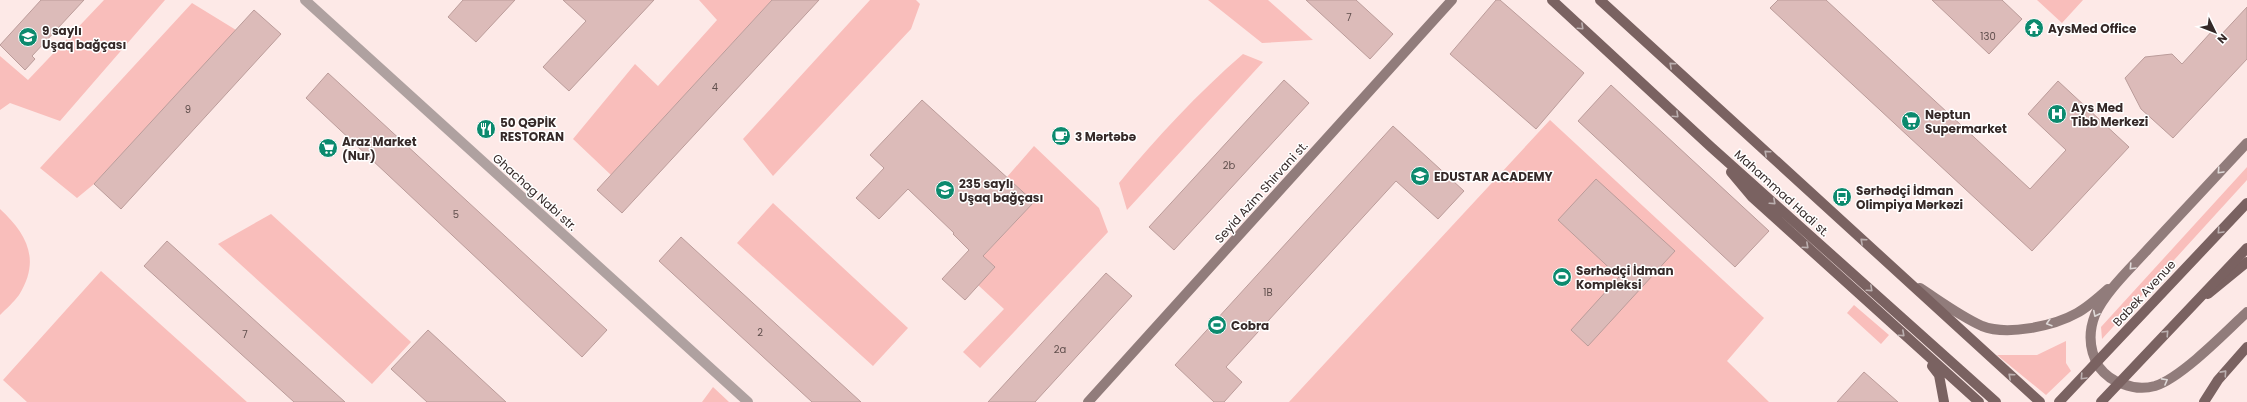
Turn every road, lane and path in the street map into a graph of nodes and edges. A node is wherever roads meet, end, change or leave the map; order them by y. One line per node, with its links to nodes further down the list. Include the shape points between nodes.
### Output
1 (305, 0): 17 (street, Ghachag Nabi str.)
2 (1452, 0): 18 (main road, Seyid Azim Shirvani st.)
3 (1552, 0): 6 (main road, Mahammad Hadi st., one-way to 6)
4 (1600, 0): 10 (main road, Mahammad Hadi st., one-way to 4)
5 (2247, 143): 11 (main road, one-way to 11)
6 (1711, 147): 14 (main road, one-way to 14, via 1752,197); 21 (main road, Mahammad Hadi st., one-way to 21)
7 (2247, 203): 23 (main road, Babek Avenue, one-way to 23, bridge)
8 (2247, 248): 13 (main road, bridge)
9 (2247, 262): 13 (main road, bridge)
10 (1902, 276): 11 (main road, one-way to 10, via 2076,314 2026,329 1997,329 1984,326 1957,312); 22 (main road, Mahammad Hadi st., one-way to 10)
11 (2118, 282): 12 (main road, one-way to 12, via 2096,313 2090,329 2090,343 2093,357 2102,371 2114,381 2130,387 2156,386 2172,377)
12 (2247, 312)
13 (2178, 319): 24 (main road, one-way to 13, bridge)
14 (1915, 346): 19 (main road, via 1939,375); 20 (main road)
15 (2247, 347): 16 (main road, one-way to 15, via 2218,380)
16 (2208, 400)
17 (748, 402)
18 (1088, 402)
19 (1944, 402)
20 (1979, 402)
21 (1996, 402)
22 (2040, 402)
23 (2059, 402)
24 (2101, 402)

